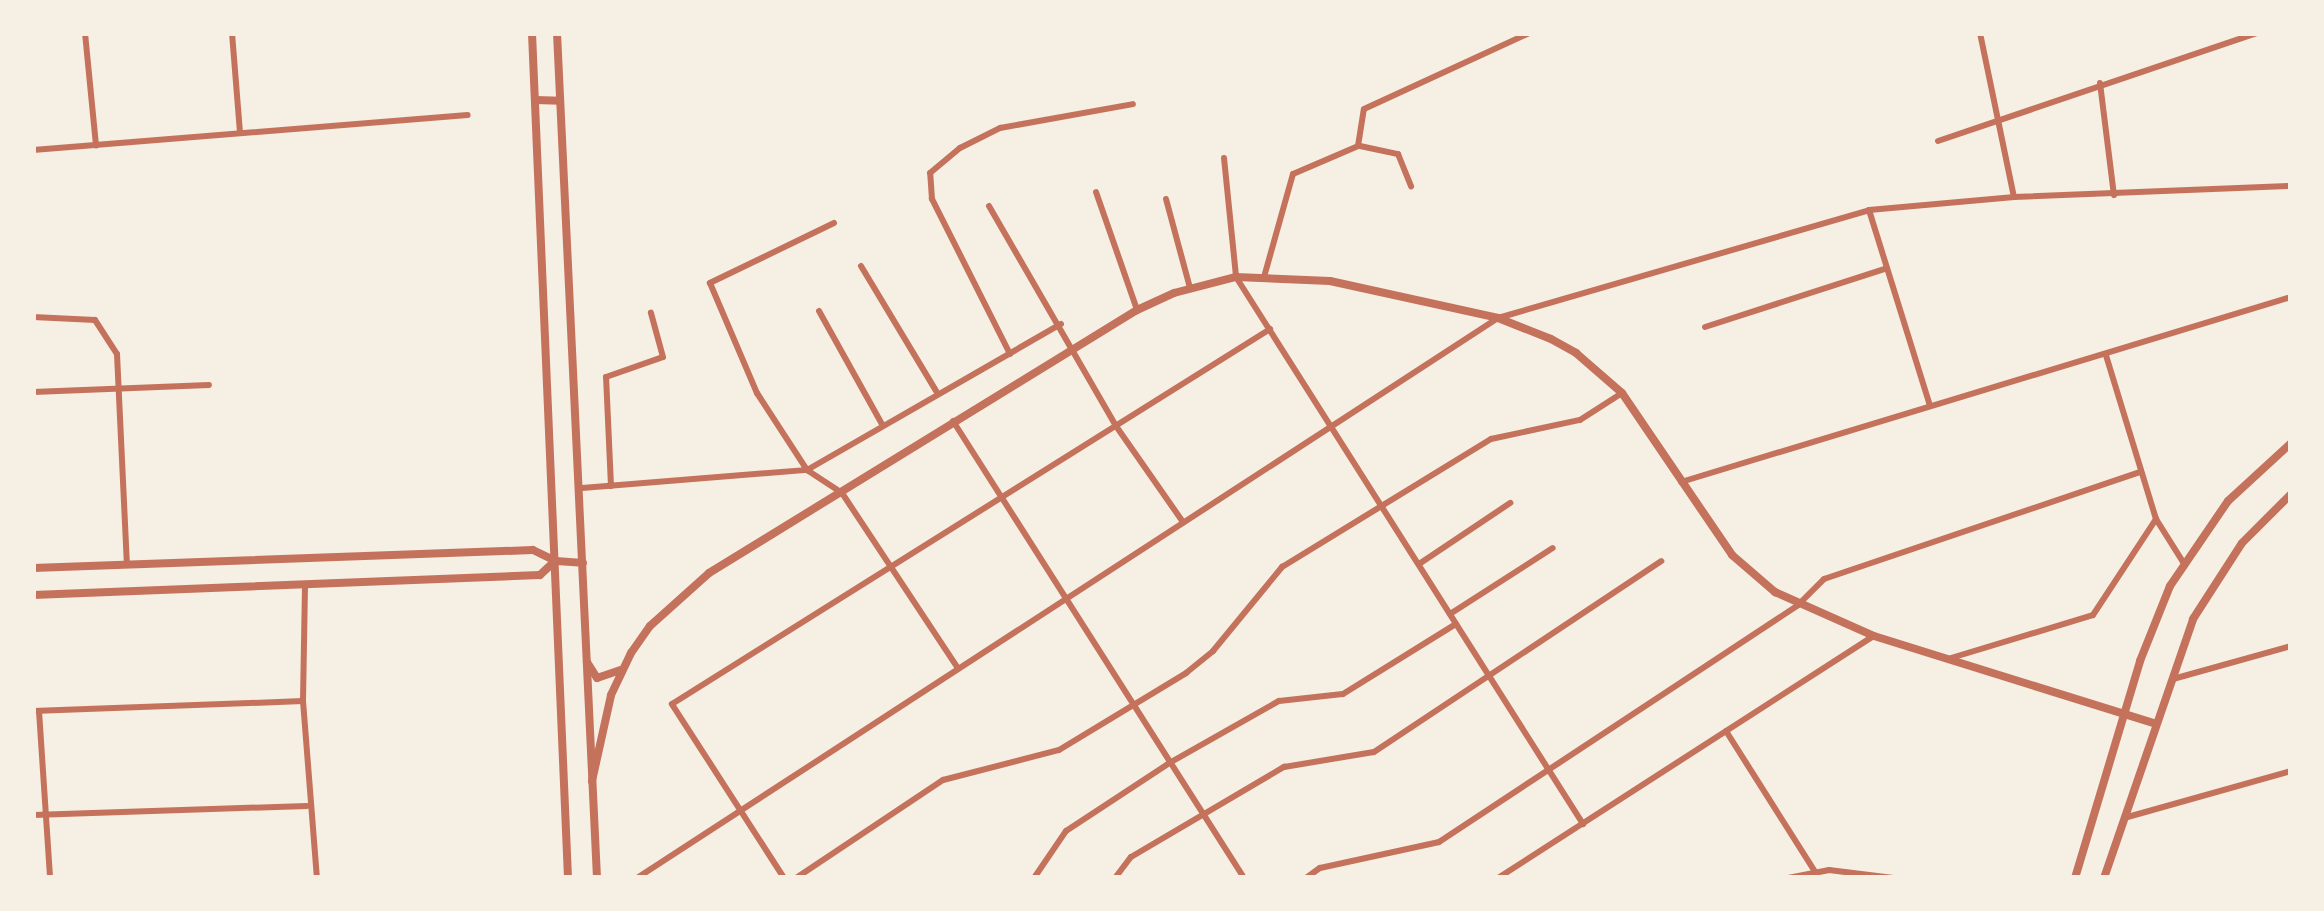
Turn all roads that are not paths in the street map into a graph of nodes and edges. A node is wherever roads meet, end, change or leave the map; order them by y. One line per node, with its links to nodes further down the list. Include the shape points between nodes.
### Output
1 (85, 33): 16 (street)
2 (232, 33): 14 (street)
3 (532, 33): 9 (street)
4 (557, 33): 10 (street)
5 (1529, 33): 17 (street, via 1364,109)
6 (1980, 33): 13 (street)
7 (2257, 33): 8 (street)
8 (2100, 83): 13 (street); 23 (street)
9 (536, 100): 10 (street); 70 (street)
10 (560, 101): 61 (street)
11 (1133, 104): 44 (street, via 1000,128 928,177)
12 (468, 115): 14 (street)
13 (2001, 118): 15 (street); 24 (street)
14 (240, 133): 16 (street)
15 (1938, 142)
16 (96, 145): 18 (street)
17 (1358, 146): 20 (street, via 1398,154); 31 (street, via 1293,174)
18 (33, 150)
19 (1224, 158): 32 (street)
20 (1411, 186)
21 (2291, 186): 23 (street)
22 (1096, 192): 35 (street)
23 (2114, 195): 24 (street)
24 (2014, 197): 27 (street)
25 (1166, 199): 33 (street)
26 (988, 206): 40 (street)
27 (1869, 210): 30 (street); 39 (street)
28 (834, 223): 57 (street, via 710,283 757,392)
29 (861, 266): 48 (street)
30 (1886, 269): 41 (street); 51 (street)
31 (1264, 277): 32 (street); 39 (street, via 1330,281)
32 (1236, 278): 33 (street); 42 (street)
33 (1190, 288): 35 (street)
34 (2291, 297): 45 (street)
35 (1137, 310): 43 (street)
36 (819, 311): 53 (street)
37 (651, 313): 60 (street, via 663,357 606,377)
38 (33, 317): 47 (street, via 95,320 117,354)
39 (1498, 318): 50 (street, via 1576,353); 55 (street)
40 (1061, 324): 43 (street); 44 (street)
41 (1705, 327)
42 (1270, 329): 54 (street); 55 (street)
43 (1076, 350): 52 (street); 54 (street)
44 (1010, 353): 48 (street)
45 (2105, 353): 51 (street); 58 (street)
46 (209, 385): 47 (street)
47 (119, 389): 49 (street); 74 (street)
48 (936, 391): 53 (street)
49 (33, 392)
50 (1622, 393): 59 (street); 66 (street, via 1580,420 1491,439)
51 (1930, 406): 59 (street)
52 (952, 420): 62 (street); 64 (street)
53 (882, 424): 57 (street)
54 (1116, 426): 64 (street); 68 (street)
55 (1331, 426): 66 (street); 68 (street)
56 (2291, 443): 72 (street, via 2228,501)
57 (807, 470): 60 (street); 62 (street)
58 (2140, 472): 67 (street); 81 (street, via 1824,579)
59 (1681, 482): 81 (street, via 1732,555)
60 (611, 486): 61 (street)
61 (582, 488): 73 (street)
62 (842, 494): 77 (street); 88 (street, via 710,573 650,626)
63 (2291, 494): 91 (street, via 2217,578)
64 (1002, 497): 77 (street); 80 (street)
65 (1510, 503): 75 (street)
66 (1382, 507): 75 (street); 93 (street, via 1282,567 1213,650)
67 (2156, 519): 72 (street); 87 (street, via 2093,614)
68 (1183, 522): 80 (street)
69 (1553, 548): 82 (street)
70 (556, 561): 73 (street); 74 (street, via 533,550); 78 (street, via 540,575); 113 (street)
71 (1661, 561): 90 (street)
72 (2183, 562): 95 (street)
73 (583, 563): 86 (street)
74 (127, 564): 76 (street)
75 (1419, 564): 82 (street)
76 (33, 568)
77 (889, 568): 89 (street); 103 (street, via 672,704)
78 (305, 586): 79 (street); 92 (street)
79 (33, 595)
80 (1067, 596): 89 (street); 93 (street)
81 (1798, 605): 84 (street); 100 (street)
82 (1450, 614): 83 (street)
83 (1456, 624): 90 (street); 98 (street, via 1343,694 1279,701)
84 (1874, 636): 87 (street); 97 (street)
85 (2291, 646): 91 (street)
86 (585, 658): 88 (street, via 597,678); 101 (street)
87 (1952, 658): 95 (street)
88 (626, 664): 101 (street)
89 (957, 667): 103 (street)
90 (1491, 679): 100 (street); 105 (street, via 1374,752 1284,767)
91 (2169, 680): 96 (street)
92 (303, 700): 94 (street); 102 (street)
93 (1135, 703): 98 (street); 117 (street, via 1059,750 943,780)
94 (36, 711): 104 (street)
95 (2124, 714): 96 (street); 124 (street)
96 (2154, 723): 107 (street)
97 (1726, 731): 108 (street); 109 (street)
98 (1171, 761): 105 (street); 118 (street, via 1066,831)
99 (2291, 771): 107 (street)
100 (1550, 772): 108 (street); 121 (street, via 1438,842)
101 (592, 781): 114 (street)
102 (308, 806): 104 (street); 112 (street)
103 (739, 808): 115 (street); 116 (street)
104 (46, 814): 106 (street); 111 (street)
105 (1204, 814): 119 (street, via 1131,857); 120 (street)
106 (33, 815)
107 (2124, 818): 125 (street)
108 (1583, 824): 110 (street)
109 (1814, 870): 122 (street); 123 (street)
110 (1503, 877)
111 (50, 878)
112 (317, 878)
113 (568, 878)
114 (597, 878)
115 (637, 878)
116 (784, 878)
117 (796, 878)
118 (1034, 878)
119 (1115, 878)
120 (1244, 878)
121 (1306, 878)
122 (1788, 878)
123 (1894, 878)
124 (2075, 878)
125 (2104, 878)

